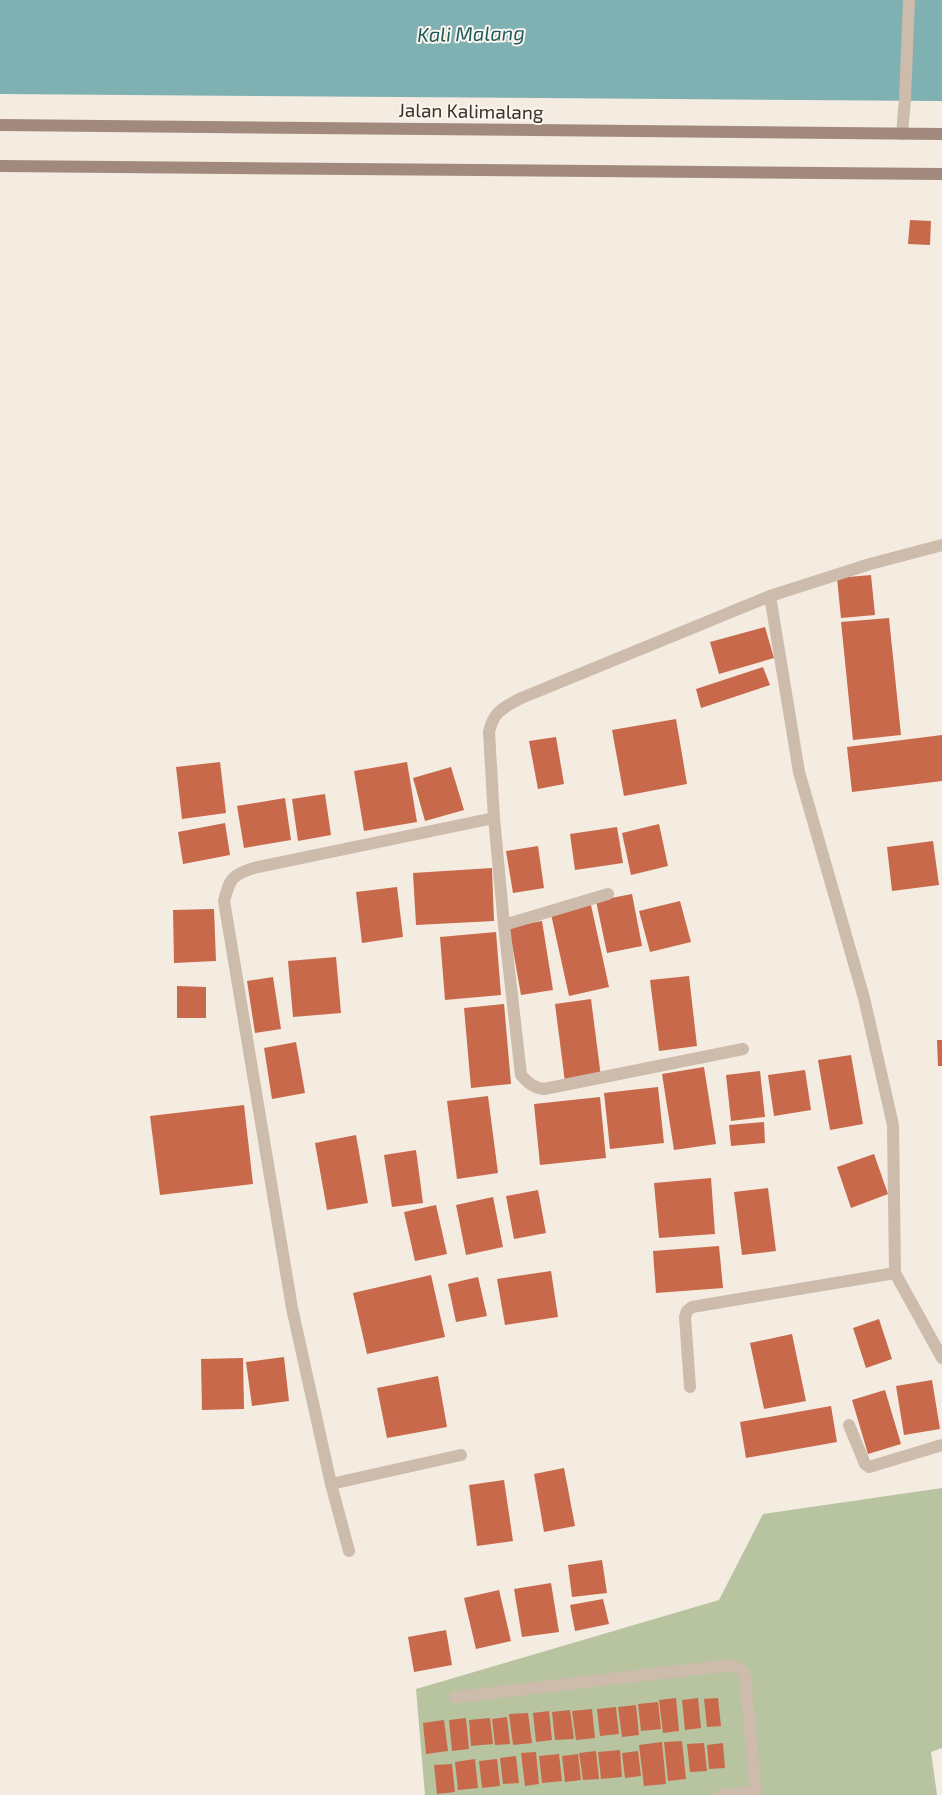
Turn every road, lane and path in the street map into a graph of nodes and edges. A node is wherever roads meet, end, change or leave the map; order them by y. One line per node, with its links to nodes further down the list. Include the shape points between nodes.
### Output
1 (909, 0): 3 (street)
2 (0, 125): 3 (main road, Jalan Kalimalang)
3 (902, 134): 4 (main road, Jalan Kalimalang)
4 (942, 134)
5 (0, 166): 6 (main road)
6 (942, 174)
7 (942, 545): 8 (street)
8 (770, 596): 9 (street, via 519,699 500,710 492,720 489,732); 13 (street, via 799,772 864,998 893,1125)
9 (494, 818): 11 (street); 19 (street, via 238,873 228,887 224,901 292,1308)
10 (608, 894): 11 (street)
11 (504, 925): 12 (street, via 521,1075 537,1088)
12 (743, 1049)
13 (895, 1273): 14 (street); 15 (street, via 692,1307 685,1318)
14 (942, 1358)
15 (690, 1387)
16 (849, 1425): 17 (street, via 869,1467)
17 (942, 1445)
18 (461, 1455): 19 (street)
19 (331, 1484): 20 (street)
20 (349, 1550)
21 (456, 1697): 22 (street, via 730,1665 745,1675)
22 (756, 1793): 23 (street)
23 (721, 1795)

